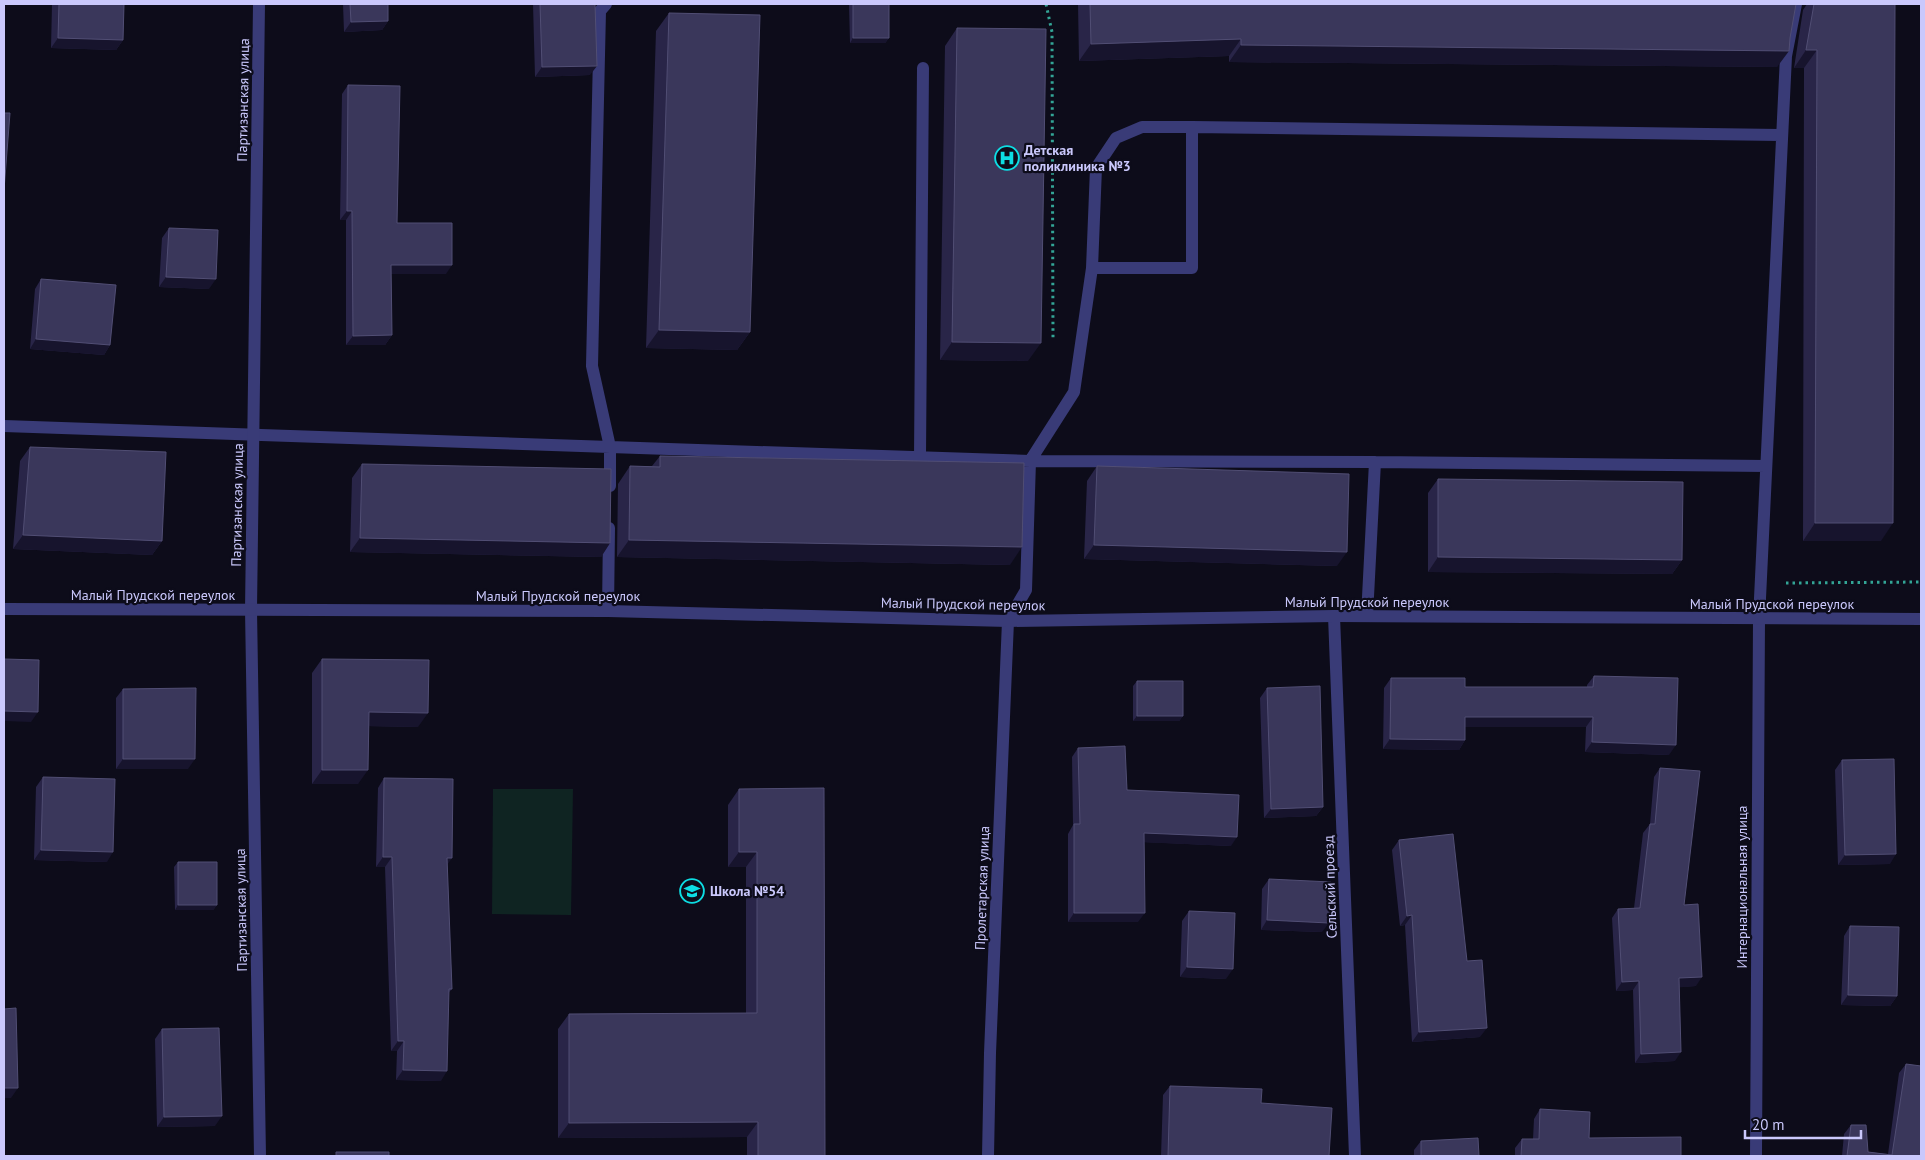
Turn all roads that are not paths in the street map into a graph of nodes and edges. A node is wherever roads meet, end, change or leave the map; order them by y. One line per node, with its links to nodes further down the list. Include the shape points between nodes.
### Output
1 (259, 4): 9 (street, Партизанская улица)
2 (606, 4): 10 (street, via 600,11 592,366)
3 (1796, 4): 6 (street, Интернациональная улица, via 1786,56)
4 (923, 68): 11 (street)
5 (1192, 127): 6 (street); 7 (street, via 1142,127 1116,138 1096,168); 7 (street, via 1192,268)
6 (1782, 135): 14 (street, Интернациональная улица)
7 (1092, 268): 12 (street, via 1074,392)
8 (4, 426): 9 (street)
9 (253, 436): 10 (street); 18 (street, Партизанская улица)
10 (610, 447): 11 (street); 15 (street)
11 (920, 458): 12 (street)
12 (1030, 462): 13 (street); 24 (street, via 1026,590)
13 (1375, 462): 14 (street); 21 (street)
14 (1766, 466): 22 (street, Интернациональная улица)
15 (610, 495)
16 (610, 514): 19 (street)
17 (4, 609): 18 (street, Малый Прудской переулок)
18 (251, 610): 19 (street, Малый Прудской переулок); 25 (street, Партизанская улица)
19 (608, 611): 24 (street, Малый Прудской переулок)
20 (1334, 616): 21 (street, Малый Прудской переулок); 24 (street, Малый Прудской переулок); 27 (street, Сельский проезд)
21 (1367, 616): 22 (street, Малый Прудской переулок)
22 (1759, 619): 23 (street, Малый Прудской переулок); 28 (street, Интернациональная улица)
23 (1921, 619)
24 (1008, 621): 26 (street, Пролетарская улица)
25 (260, 1156)
26 (988, 1156)
27 (1355, 1156)
28 (1756, 1156)

